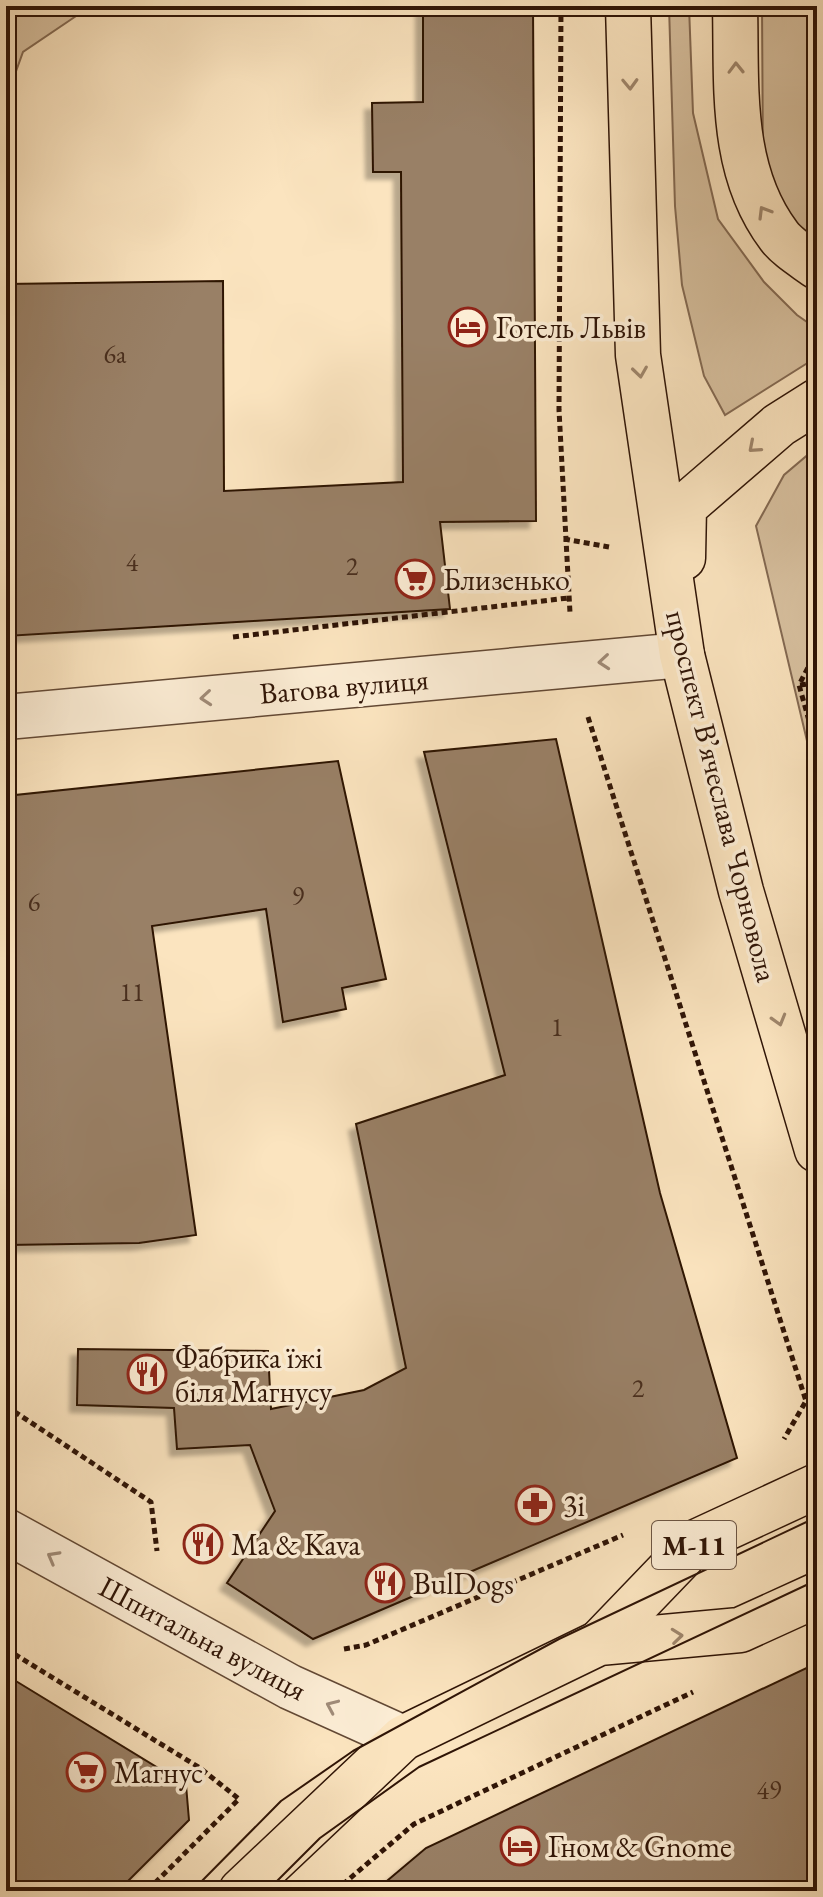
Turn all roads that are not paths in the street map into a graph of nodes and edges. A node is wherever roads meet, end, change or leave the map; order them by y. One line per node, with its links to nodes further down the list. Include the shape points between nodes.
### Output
1 (628, 6): 5 (main road, проспект Вʼячеслава Чорновола, one-way to 5, via 638,355)
2 (735, 6): 3 (main road, one-way to 2, via 780,239 752,193 738,130)
3 (817, 267)
4 (817, 401): 5 (main road, one-way to 5, via 779,425 684,507)
5 (682, 655): 6 (street, Вагова вулиця, one-way to 6); 7 (main road, проспект Вʼячеслава Чорновола, one-way to 7, via 741,891)
6 (6, 717)
7 (817, 1150)
8 (817, 1486): 11 (main road, М-11, via 696,1542)
9 (6, 1531): 12 (street, Шпитальна вулиця, one-way to 9, via 290,1687)
10 (817, 1595): 11 (main road, М-11, one-way to 10, via 740,1630)
11 (599, 1643): 12 (main road, М-11)
12 (403, 1738): 13 (main road, М-11)
13 (241, 1891)

